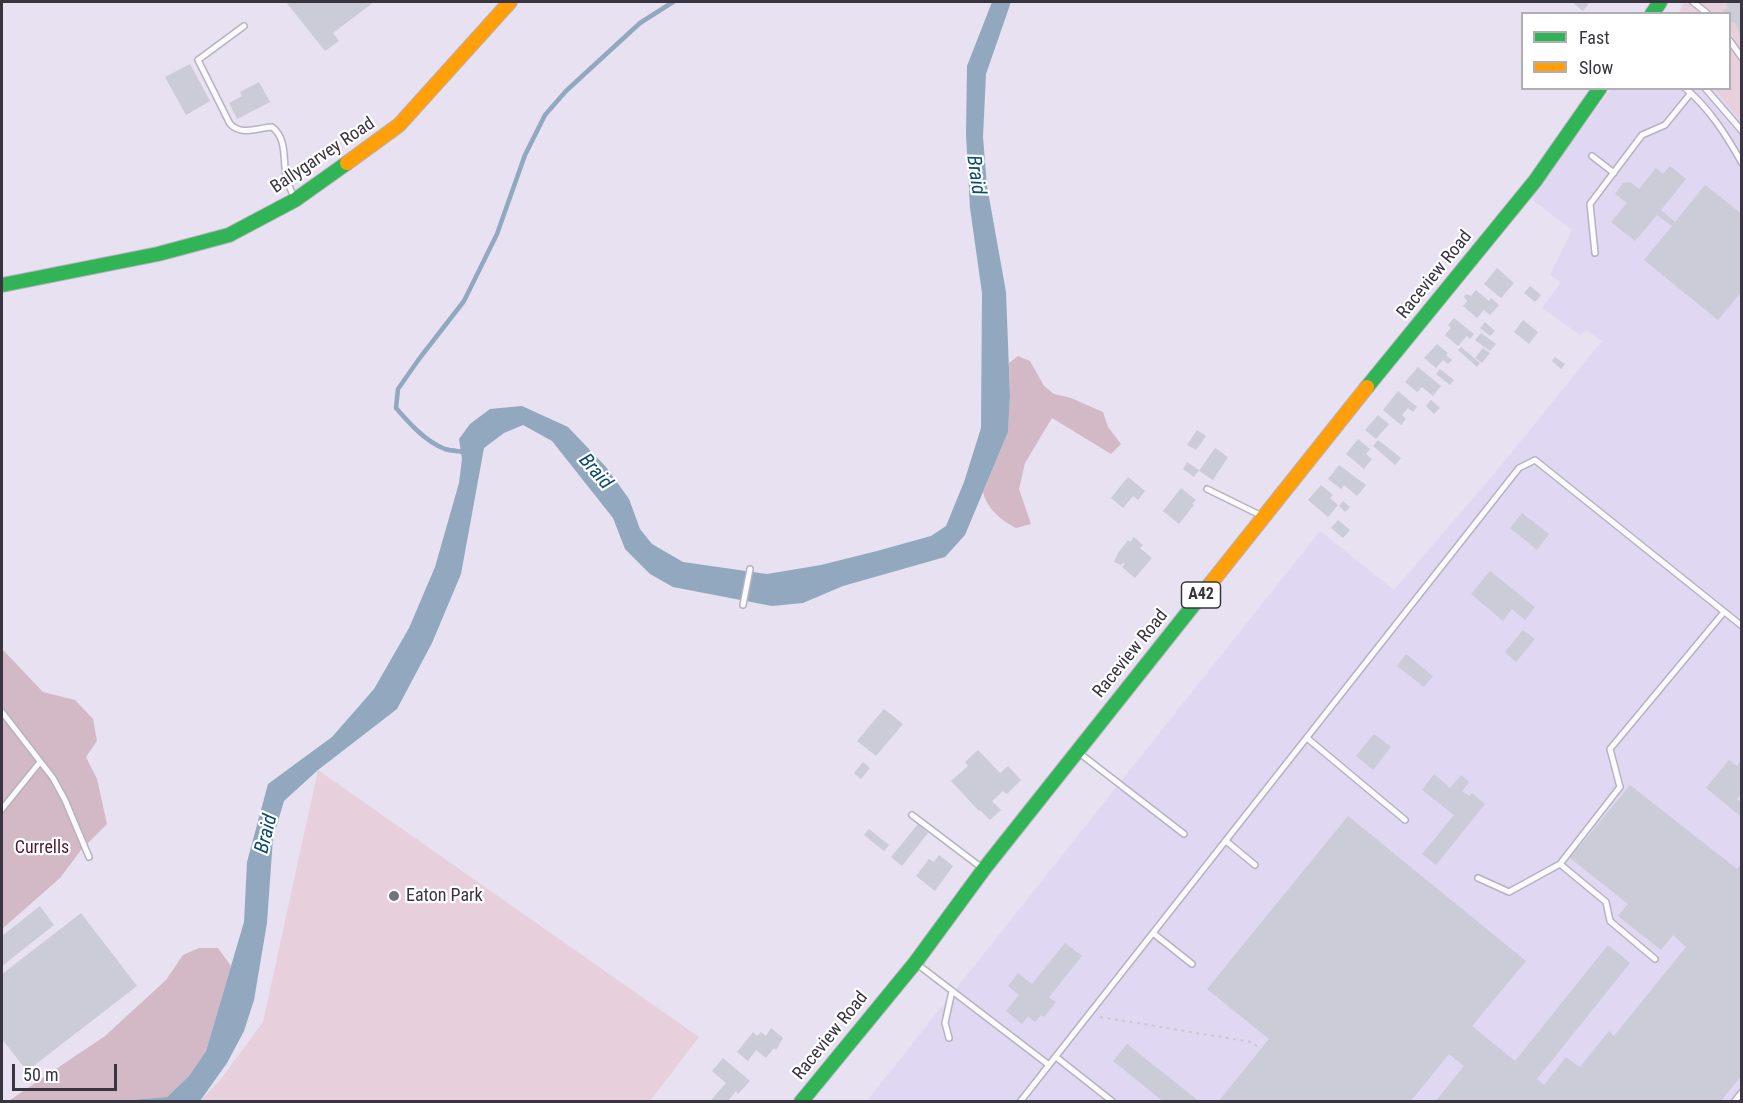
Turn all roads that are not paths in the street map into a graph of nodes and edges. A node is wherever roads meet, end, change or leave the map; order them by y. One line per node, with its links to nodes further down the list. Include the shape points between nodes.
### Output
1 (510, 2): 14 (main road, Ballygarvey Road, via 399,125)
2 (1693, 2): 3 (lane)
3 (1706, 12)
4 (244, 26): 14 (lane, via 198,60 235,129 276,130 283,144 286,176)
5 (1731, 42): 6 (lane)
6 (1742, 58)
7 (1599, 90): 18 (main road, Raceview Road / A42, via 1535,181)
8 (1707, 90): 10 (lane)
9 (1688, 91): 12 (lane, via 1707,109); 13 (lane, via 1665,125 1642,135)
10 (1742, 131)
11 (1593, 156): 13 (lane)
12 (1742, 163)
13 (1614, 173): 15 (lane, via 1590,204)
14 (295, 200): 16 (main road, Ballygarvey Road, via 229,235 158,254)
15 (1595, 254)
16 (2, 285)
17 (1207, 489): 18 (lane)
18 (1264, 517): 25 (main road, Raceview Road / A42)
19 (750, 569): 20 (lane)
20 (742, 605)
21 (1724, 612): 22 (lane); 24 (lane, via 1535,460 1519,468); 33 (lane, via 1610,749 1620,787)
22 (1742, 626)
23 (2, 712): 26 (lane)
24 (1307, 738): 29 (lane); 31 (lane)
25 (1077, 751): 30 (lane); 35 (main road, Raceview Road / A42)
26 (40, 762): 27 (lane); 32 (lane, via 65,800)
27 (2, 809)
28 (912, 815): 35 (lane)
29 (1405, 820)
30 (1184, 834)
31 (1226, 841): 34 (lane); 37 (lane)
32 (89, 856)
33 (1560, 864): 36 (lane, via 1509,892); 38 (lane, via 1606,902 1610,921)
34 (1255, 865)
35 (984, 869): 39 (main road, Raceview Road / A42)
36 (1478, 878)
37 (1153, 933): 40 (lane); 43 (lane)
38 (1654, 959)
39 (915, 963): 41 (lane); 46 (main road, Raceview Road / A42)
40 (1192, 964)
41 (952, 991): 42 (lane, via 945,1023); 44 (lane)
42 (949, 1038)
43 (1056, 1056): 44 (lane); 48 (lane)
44 (1049, 1065): 47 (lane)
45 (1742, 1092): 49 (lane)
46 (801, 1101)
47 (1020, 1101)
48 (1113, 1101)
49 (1734, 1101)

